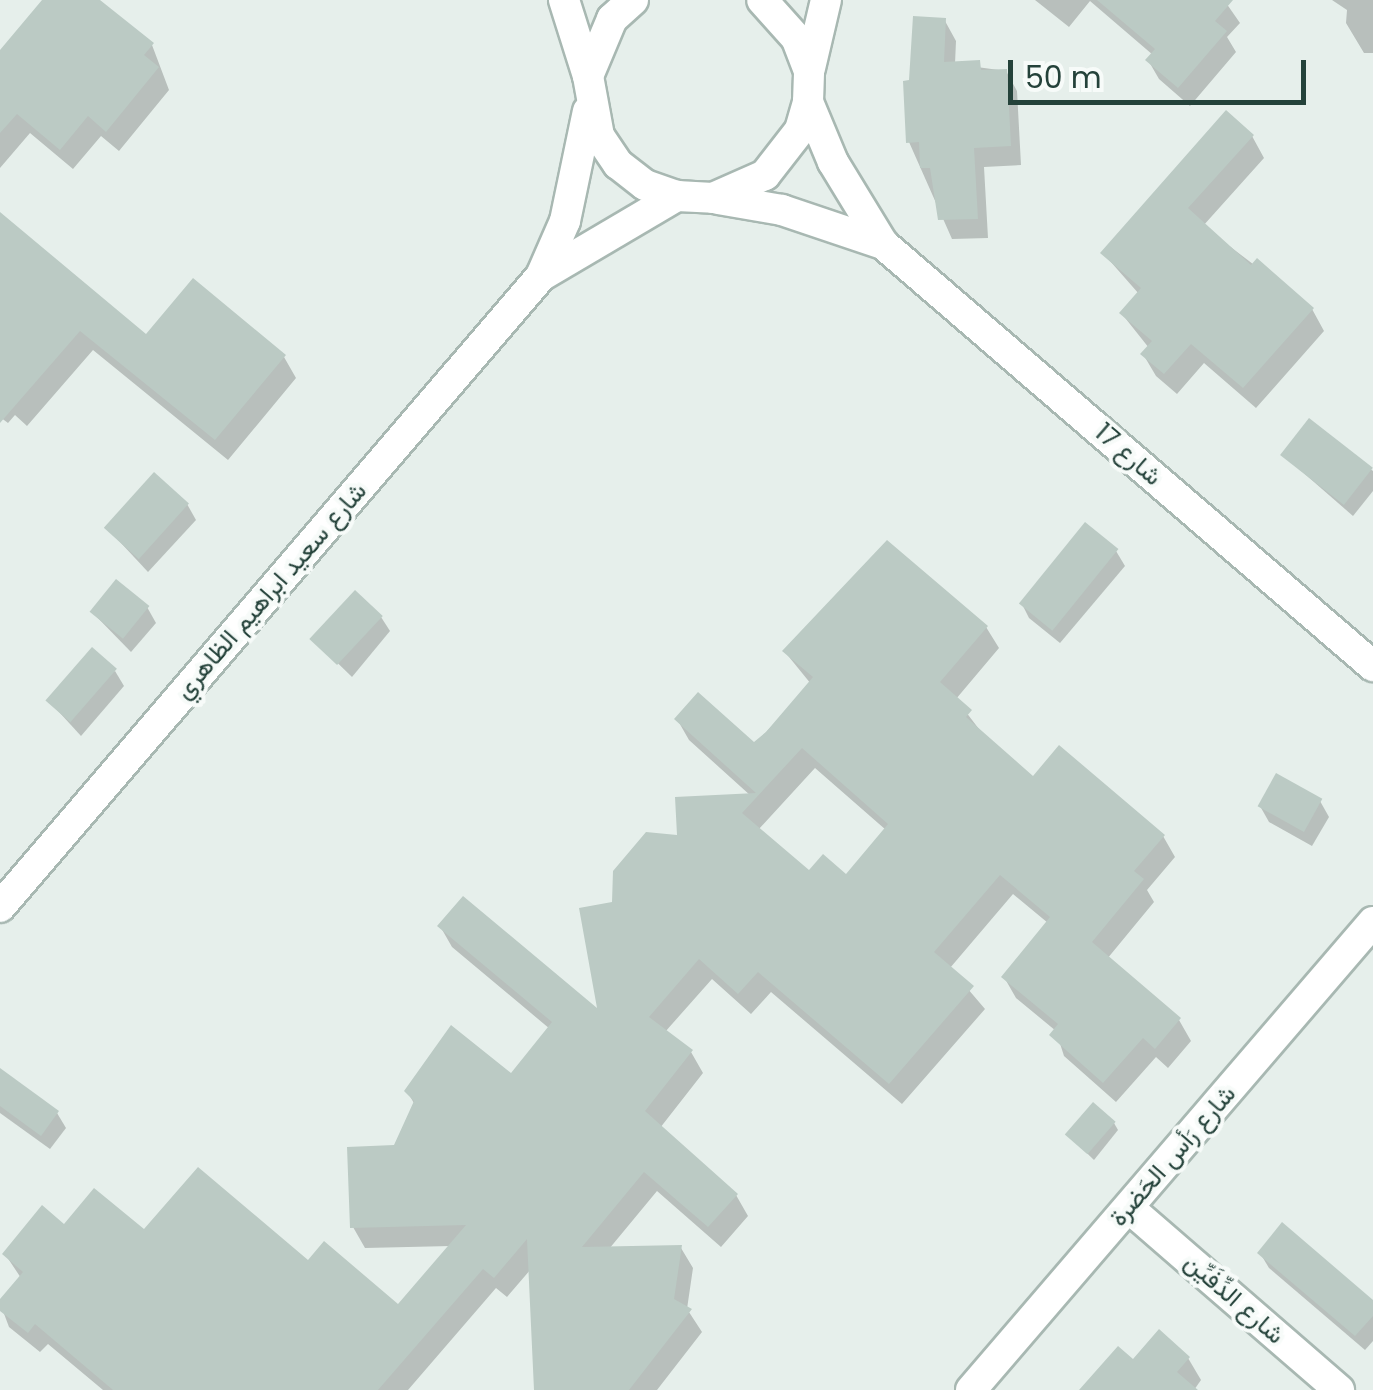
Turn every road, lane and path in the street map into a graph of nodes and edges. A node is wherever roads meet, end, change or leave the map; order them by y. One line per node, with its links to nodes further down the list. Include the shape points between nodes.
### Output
1 (564, 0): 6 (street)
2 (633, 0): 6 (street, شارع سعيد ابراهيم الظاهري, via 604,33)
3 (762, 0): 5 (street, via 797,39)
4 (826, 0): 5 (street)
5 (809, 71): 7 (street)
6 (588, 91): 8 (street, via 618,164 645,185); 11 (street, شارع سعيد ابراهيم الظاهري, via 565,221)
7 (808, 102): 9 (street, via 800,130 776,165 741,189); 10 (street, شارع 17, via 833,162)
8 (677, 196): 9 (street, شارع 17); 11 (street, شارع سعيد ابراهيم الظاهري)
9 (712, 198): 10 (street, شارع 17, via 782,210)
10 (883, 244): 12 (street, شارع 17)
11 (541, 276): 13 (street, شارع سعيد ابراهيم الظاهري)
12 (1373, 666)
13 (0, 907)
14 (1373, 922): 15 (street, شارع رَأس الحَضرة)
15 (1128, 1208): 16 (street, شارع رَأس الحَضرة); 17 (street, شارع الدِّفَيِّن)
16 (971, 1390)
17 (1339, 1390)

